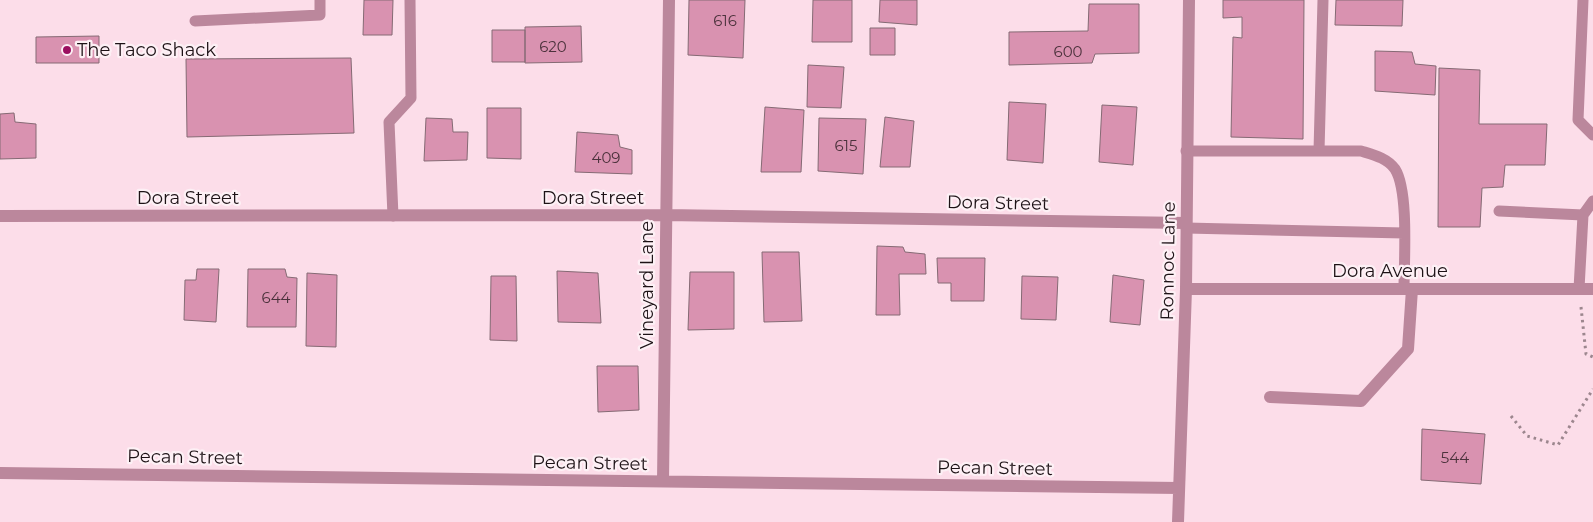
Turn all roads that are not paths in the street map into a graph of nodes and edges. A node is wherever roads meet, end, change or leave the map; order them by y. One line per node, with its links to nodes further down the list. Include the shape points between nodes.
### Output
1 (320, 0): 7 (lane, via 320,15)
2 (410, 0): 15 (lane, via 411,98 389,122)
3 (669, 0): 16 (street, Vineyard Lane)
4 (1189, 0): 9 (street, Ronnoc Lane)
5 (1323, 0): 10 (lane)
6 (1583, 0): 8 (lane, via 1578,120)
7 (196, 21)
8 (1593, 135)
9 (1186, 151): 10 (lane); 17 (street, Ronnoc Lane)
10 (1319, 152): 18 (lane, via 1361,151 1386,160 1401,184)
11 (1593, 201): 13 (lane)
12 (1499, 211): 13 (lane)
13 (1583, 215): 21 (lane)
14 (0, 216): 15 (street, Dora Street)
15 (393, 216): 16 (street, Dora Street)
16 (665, 216): 17 (street, Dora Street); 25 (street, Vineyard Lane)
17 (1186, 226): 18 (lane); 19 (street, Ronnoc Lane)
18 (1404, 233): 20 (lane)
19 (1186, 289): 20 (street, Dora Avenue); 26 (street, Ronnoc Lane)
20 (1408, 289): 21 (street, Dora Avenue); 23 (street, via 1408,349 1361,401)
21 (1579, 289): 22 (street, Dora Avenue)
22 (1593, 289)
23 (1270, 397)
24 (0, 473): 25 (street, Pecan Street)
25 (663, 481): 26 (street, Pecan Street)
26 (1179, 488): 27 (street, Ronnoc Lane)
27 (1178, 522)

